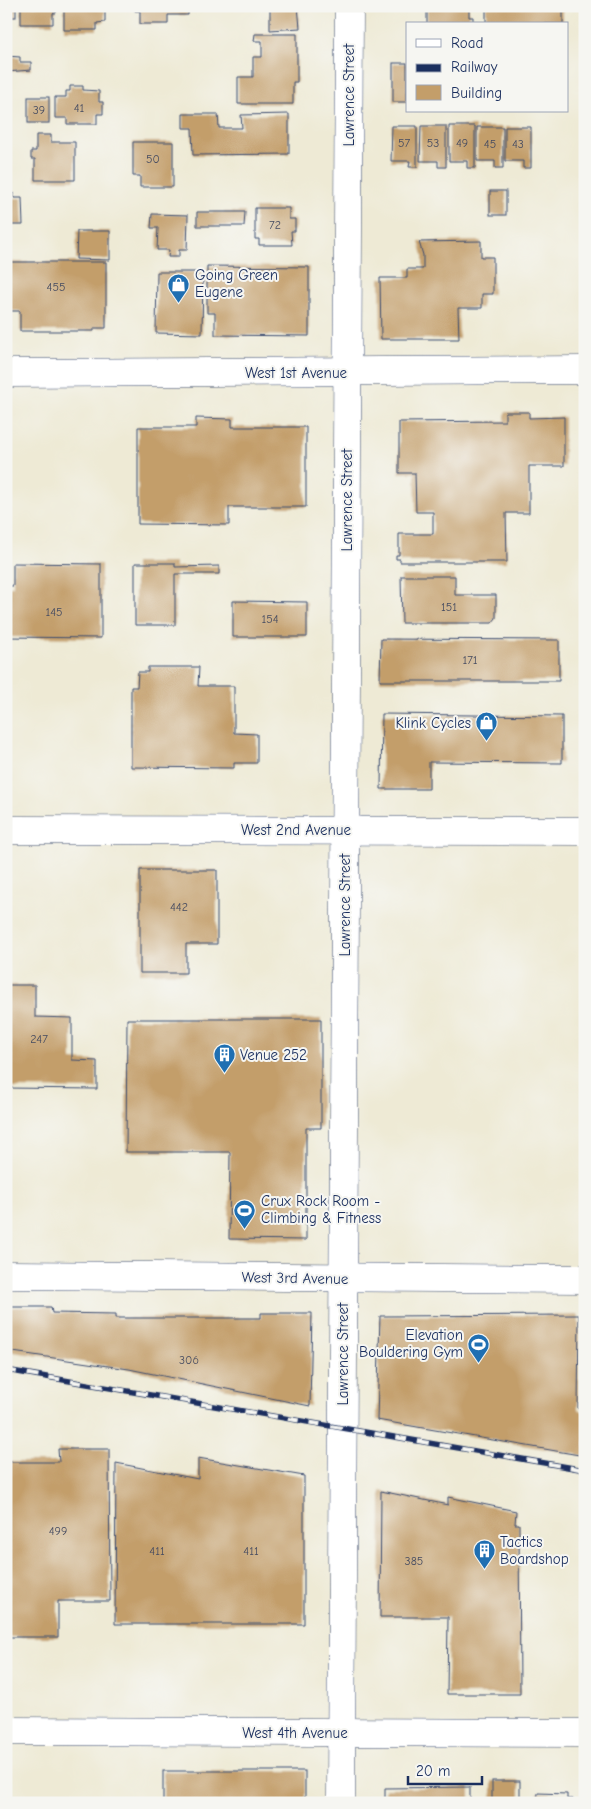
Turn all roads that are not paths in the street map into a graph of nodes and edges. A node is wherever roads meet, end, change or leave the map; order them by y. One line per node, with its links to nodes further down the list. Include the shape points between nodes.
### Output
1 (349, 6): 4 (street, Lawrence Street)
2 (585, 370): 4 (street, West 1st Avenue)
3 (6, 373): 4 (street, West 1st Avenue)
4 (348, 373): 6 (street, Lawrence Street)
5 (6, 830): 6 (street, West 2nd Avenue)
6 (346, 830): 7 (street, West 2nd Avenue); 9 (street, Lawrence Street)
7 (585, 832)
8 (6, 1275): 9 (street, West 3rd Avenue)
9 (344, 1279): 10 (street, West 3rd Avenue); 13 (street, Lawrence Street)
10 (585, 1279)
11 (6, 1732): 13 (street, West 4th Avenue)
12 (585, 1733): 13 (street, West 4th Avenue)
13 (342, 1734): 14 (street, Lawrence Street)
14 (341, 1803)

